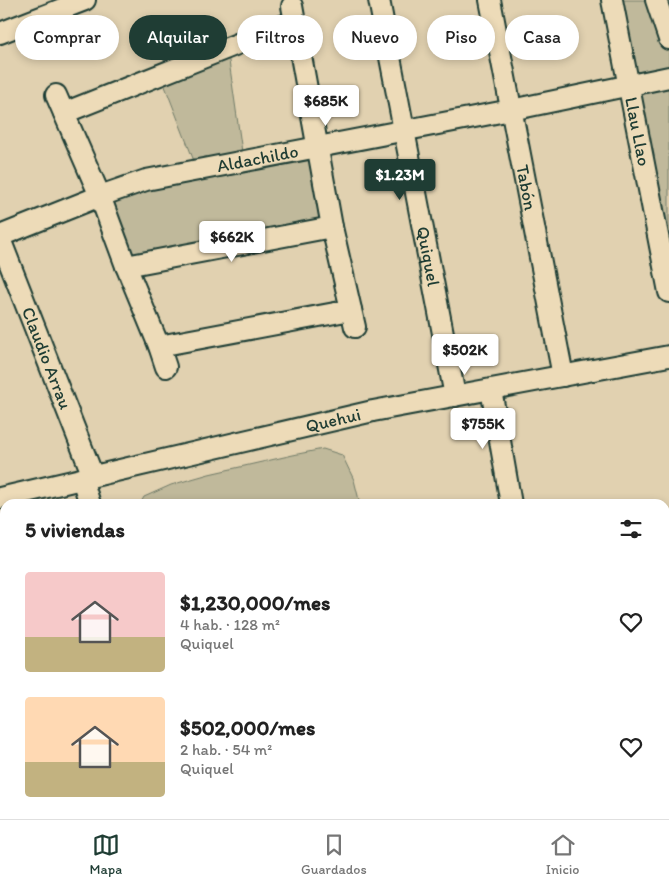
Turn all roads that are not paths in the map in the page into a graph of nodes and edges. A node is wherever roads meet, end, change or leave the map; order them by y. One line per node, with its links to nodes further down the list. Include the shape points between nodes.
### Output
1 (85, 0): 6 (street)
2 (379, 0): 11 (street, Quiquel)
3 (490, 0): 10 (street, Tabón)
4 (612, 0): 9 (street, Llau Llao)
5 (656, 0): 7 (street)
6 (0, 34)
7 (669, 39)
8 (669, 77): 9 (street, Aldachildo)
9 (629, 86): 10 (street, Aldachildo); 17 (street, Llau Llao)
10 (511, 110): 11 (street, Aldachildo); 21 (street, Tabón)
11 (404, 130): 12 (street, Aldachildo); 23 (street, Quiquel)
12 (318, 146): 13 (street, Aldachildo, via 146,180); 13 (street, via 293,13 60,104); 14 (street)
13 (100, 196): 15 (street, Aldachildo); 16 (street)
14 (332, 227): 16 (street); 18 (street, via 353,318)
15 (0, 238): 24 (street, Claudio Arrau)
16 (126, 266): 18 (street)
17 (669, 292)
18 (160, 346): 20 (street)
19 (669, 356): 21 (street, Quehui)
20 (166, 367)
21 (563, 376): 22 (street, Quehui)
22 (491, 389): 23 (street, Quehui); 27 (street)
23 (455, 396): 24 (street, Quehui, via 373,411)
24 (88, 478): 25 (street, Quehui); 26 (street, Claudio Arrau)
25 (0, 498)
26 (90, 499)
27 (511, 499)

